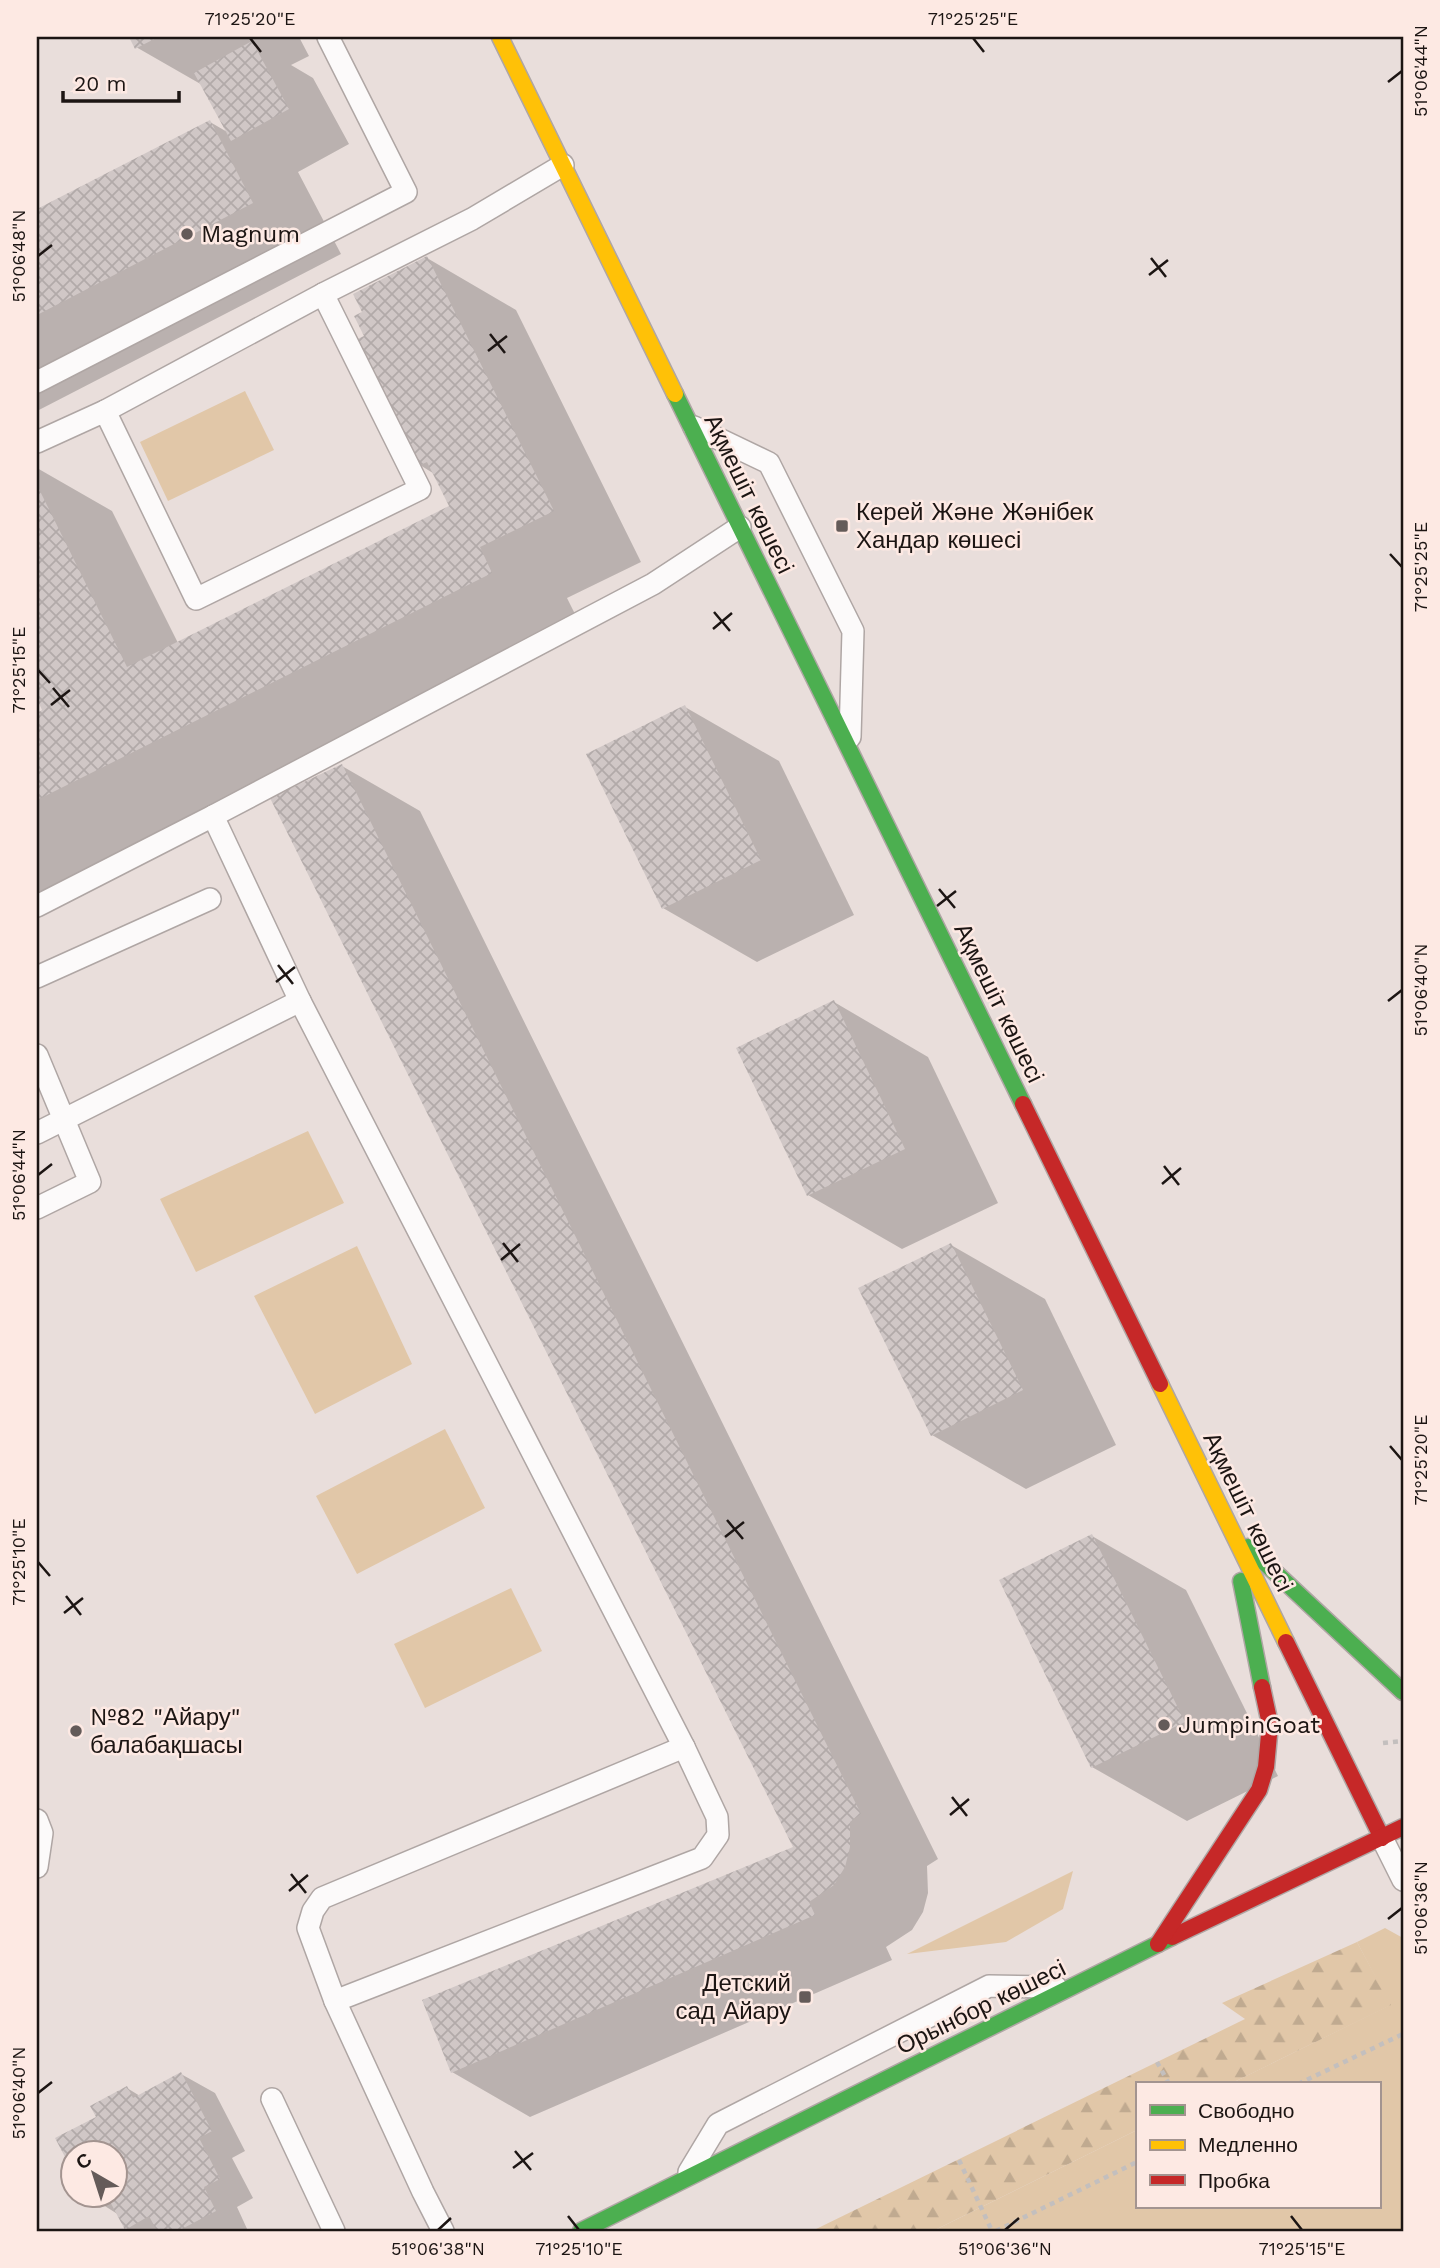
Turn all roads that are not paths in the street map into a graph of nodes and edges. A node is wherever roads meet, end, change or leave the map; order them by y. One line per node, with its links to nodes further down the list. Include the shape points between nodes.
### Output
1 (328, 37): 5 (lane, via 406,192)
2 (497, 40): 3 (street, Ақмешіт көшесі)
3 (563, 165): 4 (lane, via 472,219); 7 (street, Ақмешіт көшесі)
4 (323, 295): 6 (lane); 6 (lane, via 420,489 196,599)
5 (37, 382)
6 (104, 411): 8 (lane)
7 (691, 426): 9 (street, Ақмешіт көшесі); 10 (lane, via 769,463 853,631)
8 (37, 442)
9 (740, 527): 10 (street, Ақмешіт көшесі); 11 (lane, via 653,584)
10 (849, 750): 20 (street, Ақмешіт көшесі)
11 (213, 816): 13 (lane); 15 (lane)
12 (210, 899): 14 (lane)
13 (37, 906)
14 (37, 977)
15 (300, 1001): 17 (lane); 22 (lane)
16 (37, 1055): 17 (lane)
17 (65, 1118): 18 (lane); 19 (lane, via 90,1182)
18 (37, 1133)
19 (37, 1208)
20 (1231, 1531): 21 (street); 25 (street, Ақмешіт көшесі); 28 (street, via 1270,1724 1266,1767 1259,1790)
21 (1403, 1692)
22 (684, 1748): 30 (lane, via 323,1898 308,1928); 30 (lane, via 717,1817 718,1835 702,1858)
23 (37, 1820): 26 (lane, via 42,1833)
24 (1403, 1827): 25 (street, Орынбор көшесі)
25 (1382, 1838): 27 (lane); 28 (street, Орынбор көшесі)
26 (37, 1867)
27 (1403, 1880)
28 (1158, 1944): 29 (street, Орынбор көшесі)
29 (1072, 1987): 32 (street, Орынбор көшесі); 32 (lane, via 989,1986 718,2124)
30 (335, 2001): 34 (lane)
31 (272, 2099): 33 (lane)
32 (684, 2180): 35 (street, Орынбор көшесі)
33 (334, 2231)
34 (443, 2231)
35 (581, 2231)

